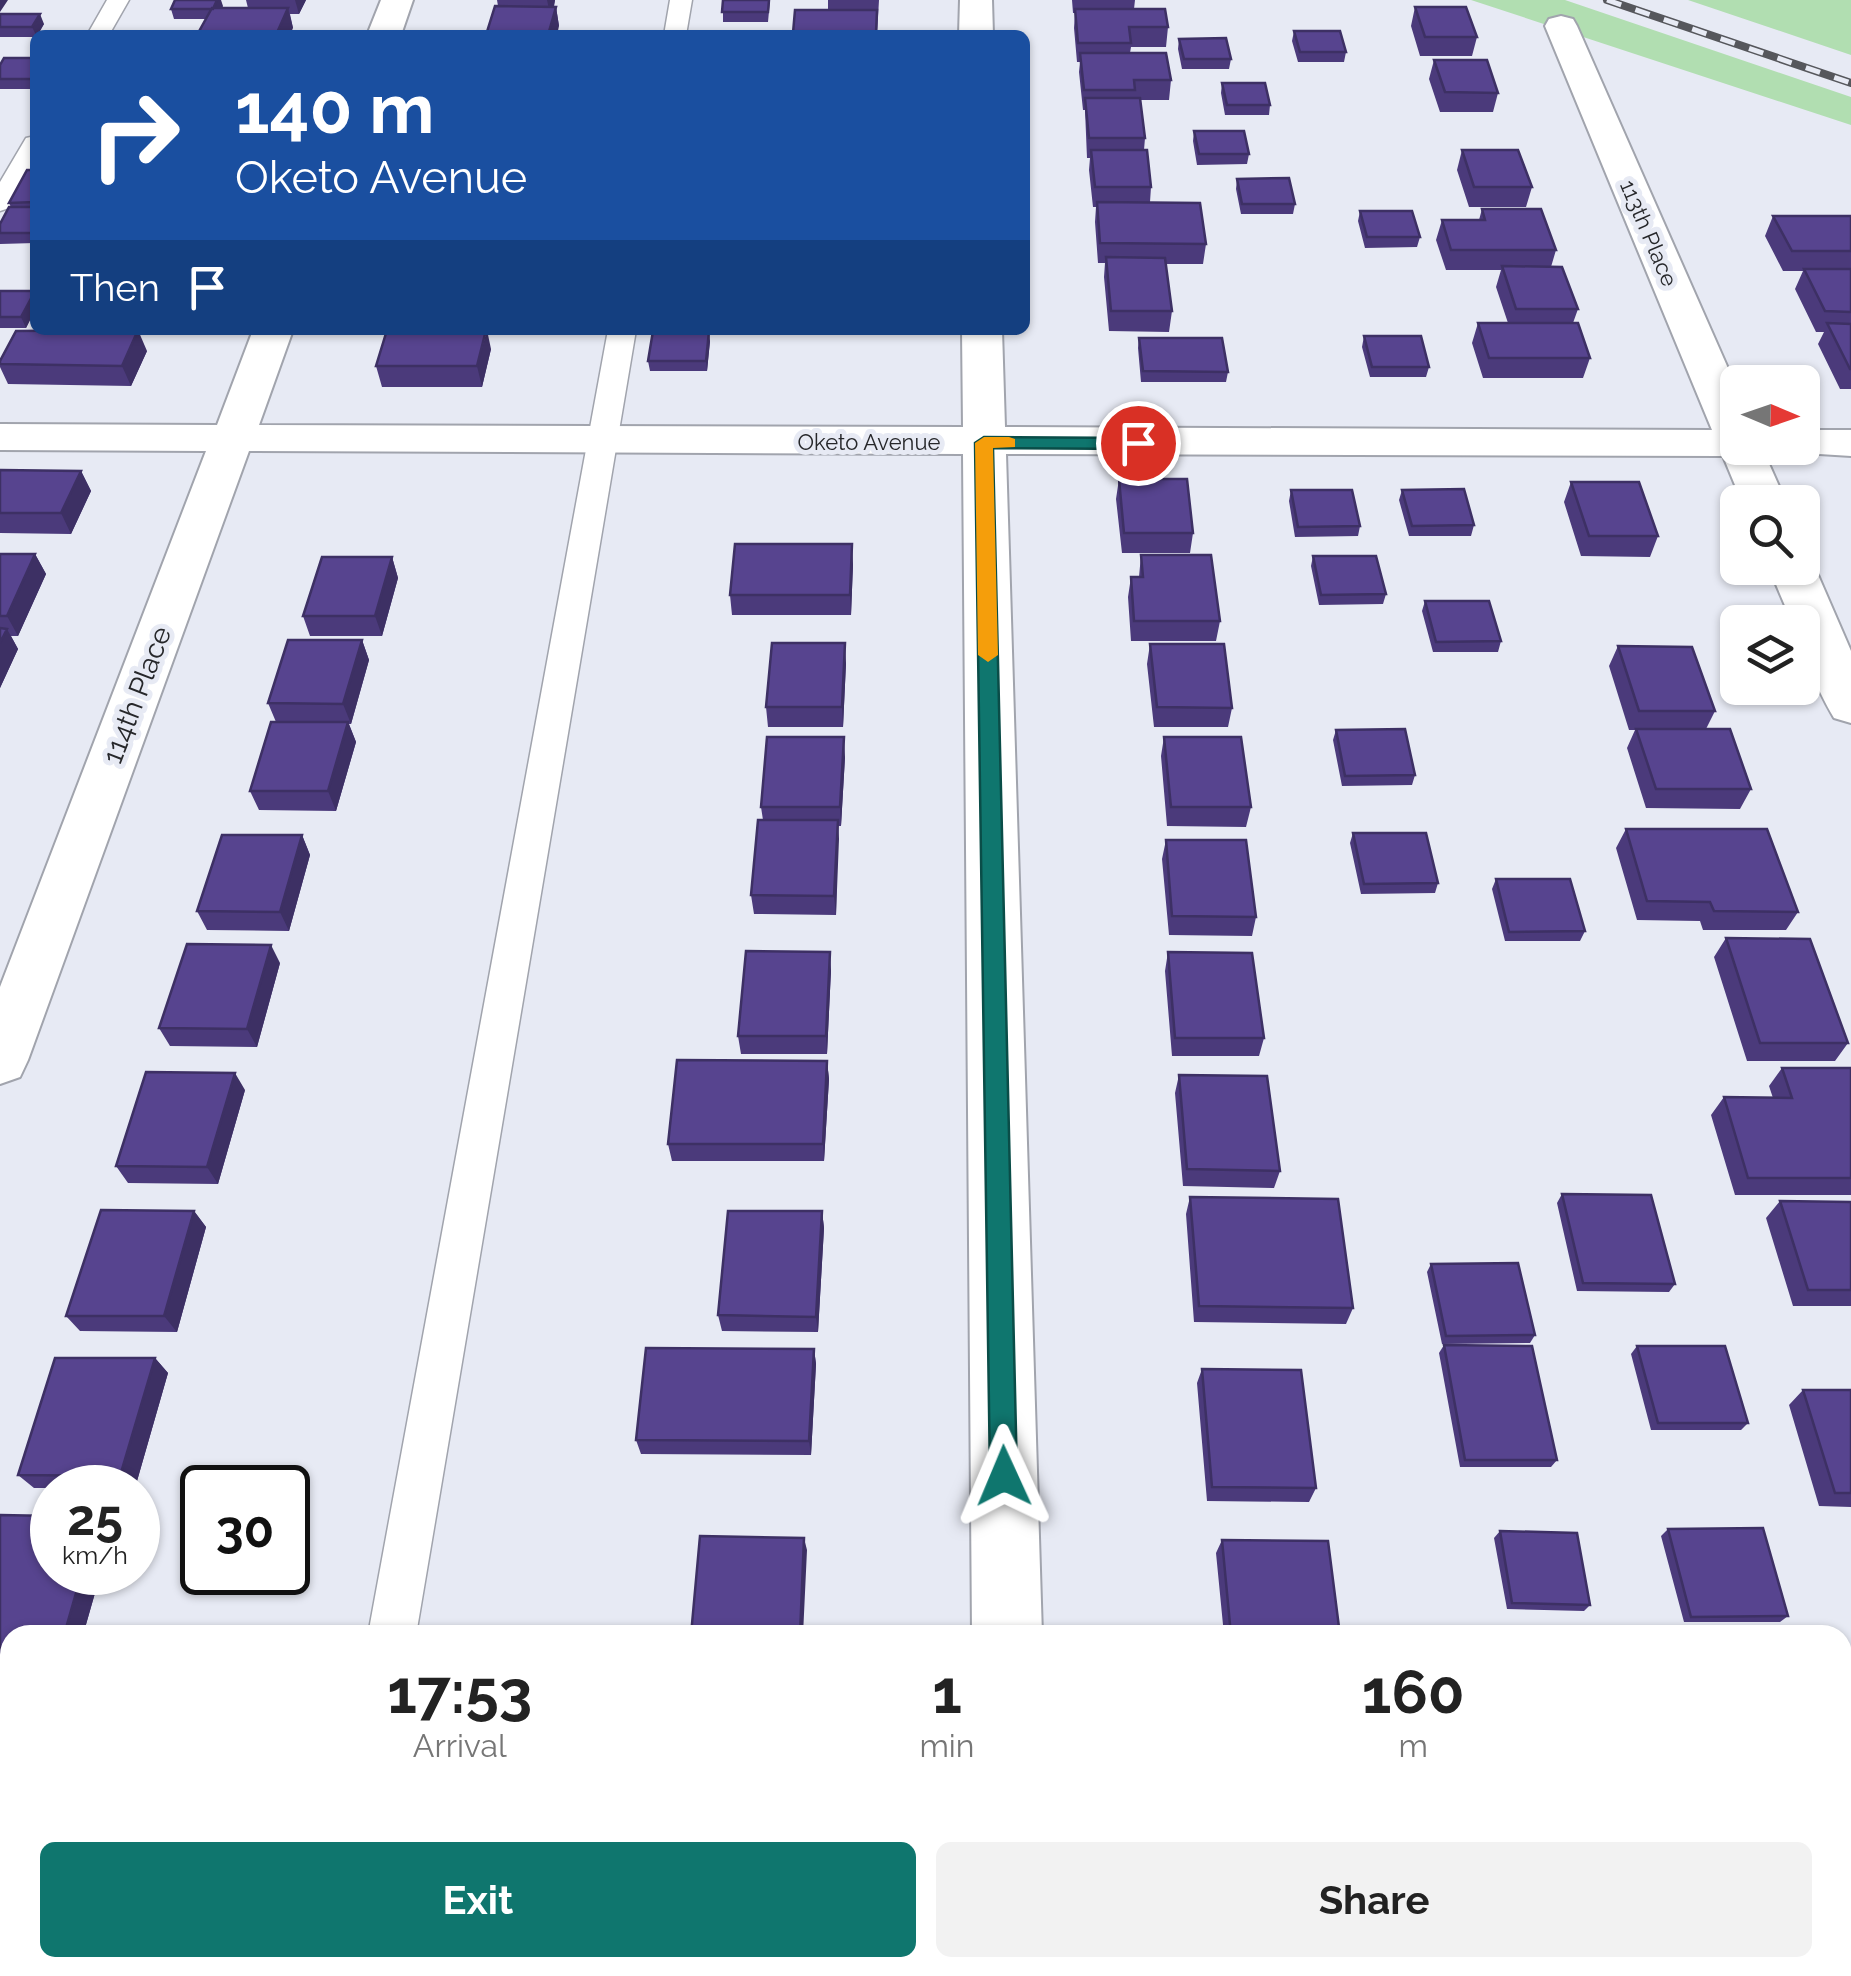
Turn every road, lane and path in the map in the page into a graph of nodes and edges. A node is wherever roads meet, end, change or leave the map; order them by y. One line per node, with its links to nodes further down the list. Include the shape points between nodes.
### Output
1 (118, 0): 6 (lane)
2 (397, 0): 7 (street)
3 (681, 0): 8 (lane)
4 (976, 0): 9 (street)
5 (1561, 26): 15 (street, 113th Place)
6 (101, 30)
7 (386, 30)
8 (676, 30)
9 (976, 30)
10 (30, 152): 11 (lane)
11 (0, 203)
12 (272, 335): 17 (street, 114th Place)
13 (621, 335): 18 (lane)
14 (982, 335): 19 (street)
15 (1720, 399)
16 (0, 437): 17 (street, Oketo Avenue)
17 (233, 438): 18 (street, Oketo Avenue); 25 (street, 114th Place)
18 (603, 440): 19 (street, Oketo Avenue); 26 (lane)
19 (984, 443): 22 (street, Oketo Avenue); 27 (street)
20 (1820, 443): 21 (street)
21 (1851, 443)
22 (1720, 444)
23 (1799, 585): 24 (street)
24 (1851, 706)
25 (0, 1060)
26 (394, 1625)
27 (1007, 1625)

